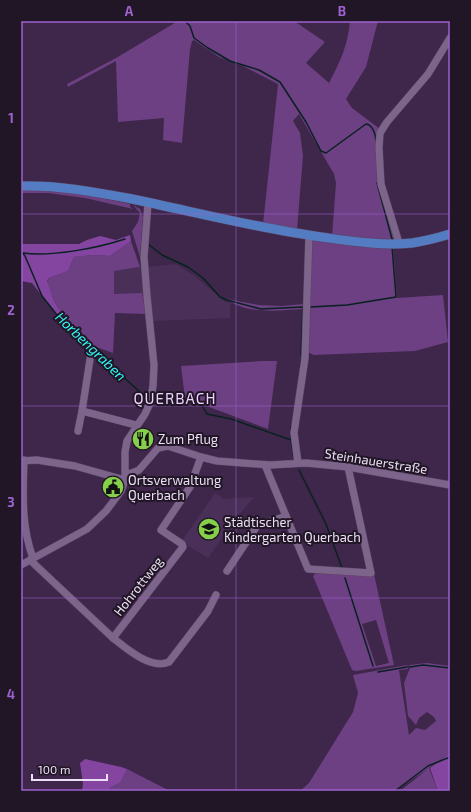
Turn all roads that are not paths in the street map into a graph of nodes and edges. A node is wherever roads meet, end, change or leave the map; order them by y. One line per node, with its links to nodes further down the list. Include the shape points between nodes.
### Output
1 (450, 38): 6 (street, via 428,74 380,133 381,184)
2 (21, 186): 3 (main road, via 74,189)
3 (148, 202): 5 (main road); 9 (street, via 144,257 154,366 153,386 150,403)
4 (450, 234): 6 (main road)
5 (309, 235): 6 (main road, via 369,243); 13 (street, via 304,358 294,433)
6 (399, 243)
7 (91, 354): 8 (street)
8 (82, 411): 9 (street); 10 (street)
9 (136, 426): 16 (street, via 127,441)
10 (78, 431)
11 (201, 457): 14 (street, Steinhauerstraße, via 233,463); 16 (street, Steinhauerstraße, via 168,446 158,448 138,470); 23 (street, Hohrottweg, via 190,487 161,530 183,547)
12 (23, 460): 16 (street, via 75,466); 19 (street, via 23,509)
13 (298, 463): 14 (street, Steinhauerstraße); 15 (street, Steinhauerstraße)
14 (266, 465): 18 (street)
15 (348, 467): 17 (street, Steinhauerstraße); 18 (street, via 372,573 308,569)
16 (125, 477): 19 (street, via 121,491 106,511 87,529)
17 (450, 485)
18 (286, 516): 21 (street, via 257,526)
19 (31, 559): 20 (street); 23 (street, Hohrottweg)
20 (21, 565)
21 (227, 571)
22 (216, 595): 23 (street, via 208,611 169,662 157,664 131,653)
23 (113, 638)

